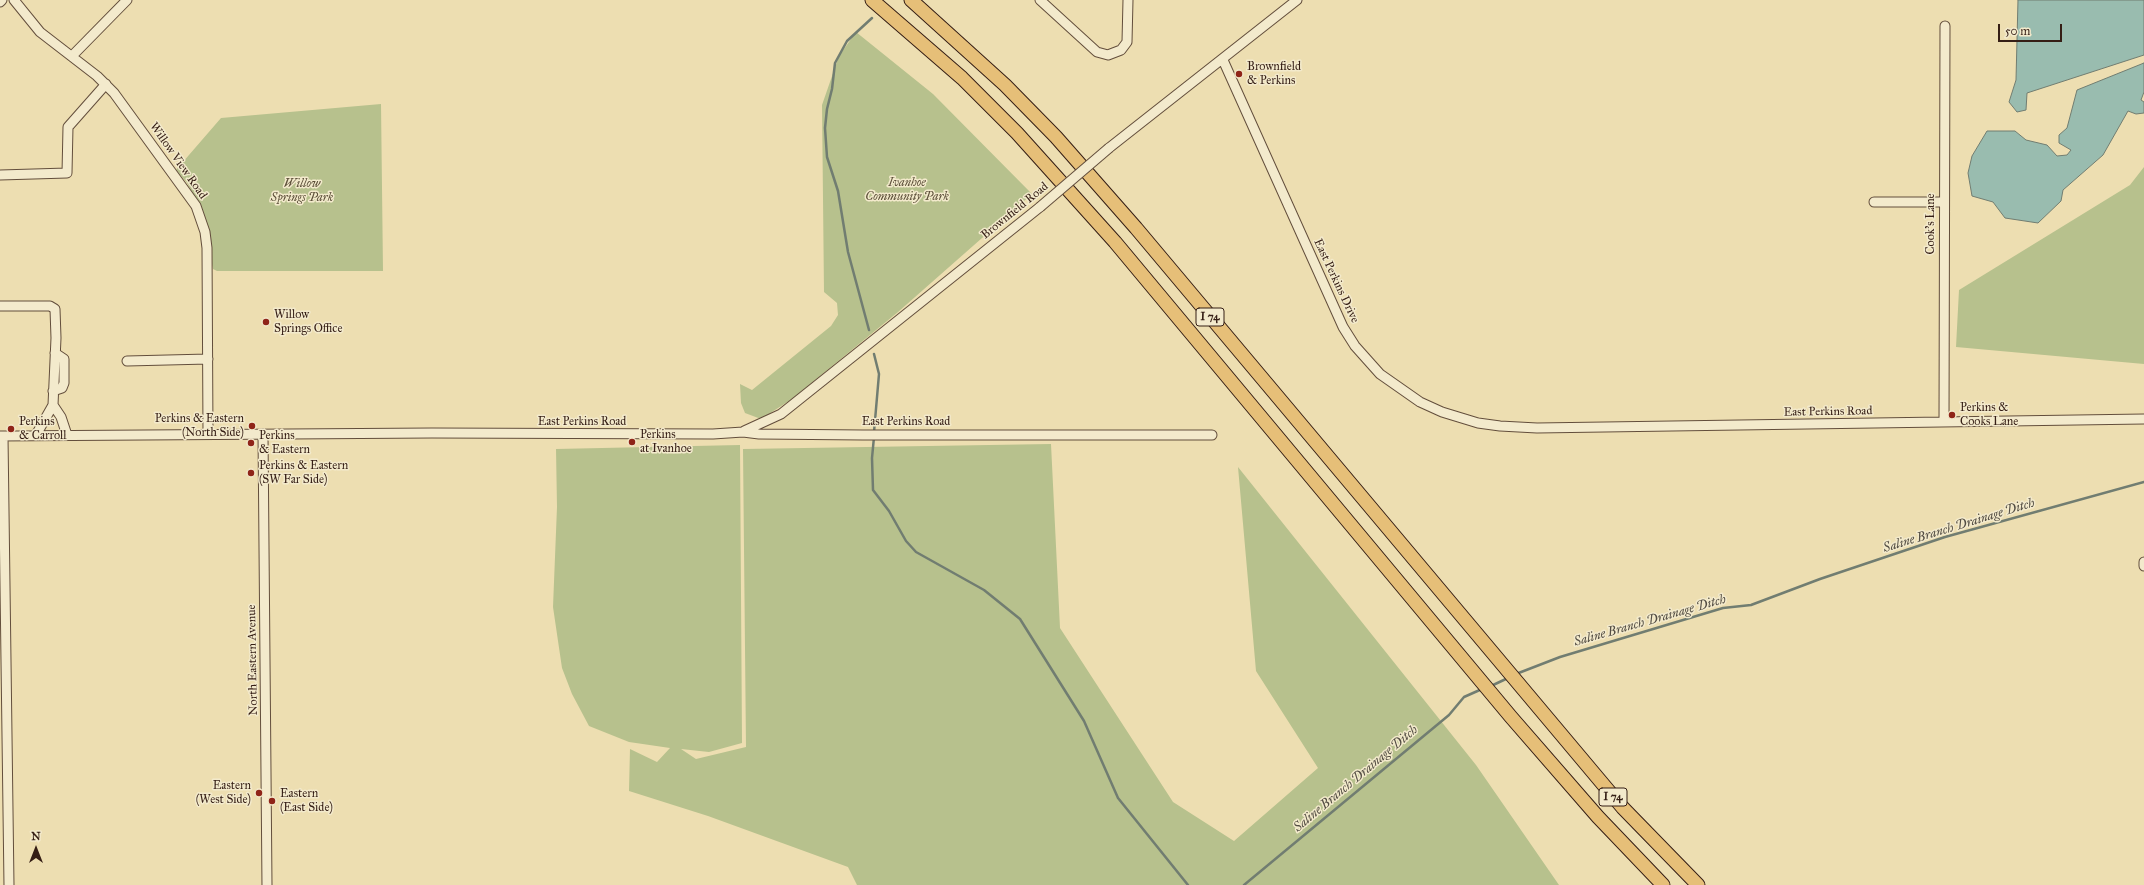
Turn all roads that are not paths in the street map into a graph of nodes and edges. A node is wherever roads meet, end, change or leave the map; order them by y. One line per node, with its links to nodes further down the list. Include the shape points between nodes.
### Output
1 (14, 0): 9 (street, Willow View Road, via 40,32)
2 (127, 0): 9 (street)
3 (872, 0): 33 (highway, I 74, via 962,78 1017,132 1115,242 1511,717 1598,817)
4 (911, 0): 34 (highway, I 74, via 1005,85 1056,137 1136,228 1623,808)
5 (1040, 0): 6 (street, via 1097,52 1108,55 1120,50 1127,42)
6 (1128, 0)
7 (1297, 0): 10 (street, Brownfield Road)
8 (1945, 26): 14 (street, Cook's Lane)
9 (72, 56): 11 (street, Willow View Road)
10 (1222, 60): 21 (street, East Perkins Drive, via 1331,302 1355,346 1380,374 1420,402 1454,417); 22 (street, Brownfield Road, bridge, via 1109,148 1040,207 782,414)
11 (106, 84): 12 (street, via 68,127 67,173); 16 (street, Willow View Road, via 189,194 201,218 207,248)
12 (0, 174)
13 (1874, 202): 14 (street)
14 (1943, 202): 20 (street, Cook's Lane)
15 (0, 306): 18 (street, via 53,307 57,315 55,353 64,359 65,369 62,388 53,391)
16 (208, 360): 17 (street); 23 (street, Willow View Road)
17 (127, 361)
18 (53, 405): 25 (street); 26 (street, via 61,417)
19 (2144, 418): 20 (street, East Perkins Road)
20 (1944, 422): 21 (street, East Perkins Road)
21 (1512, 427)
22 (742, 432): 24 (street, East Perkins Road); 27 (street, East Perkins Road, via 863,435)
23 (208, 434): 24 (street, East Perkins Road); 26 (street, East Perkins Road)
24 (263, 434): 32 (street, North Eastern Avenue)
25 (36, 435): 26 (street, East Perkins Road); 28 (street, East Perkins Road)
26 (67, 435)
27 (1212, 435)
28 (2, 436): 31 (street)
29 (2144, 562): 30 (street)
30 (2144, 566)
31 (9, 885)
32 (267, 885)
33 (1663, 885)
34 (1698, 885)

